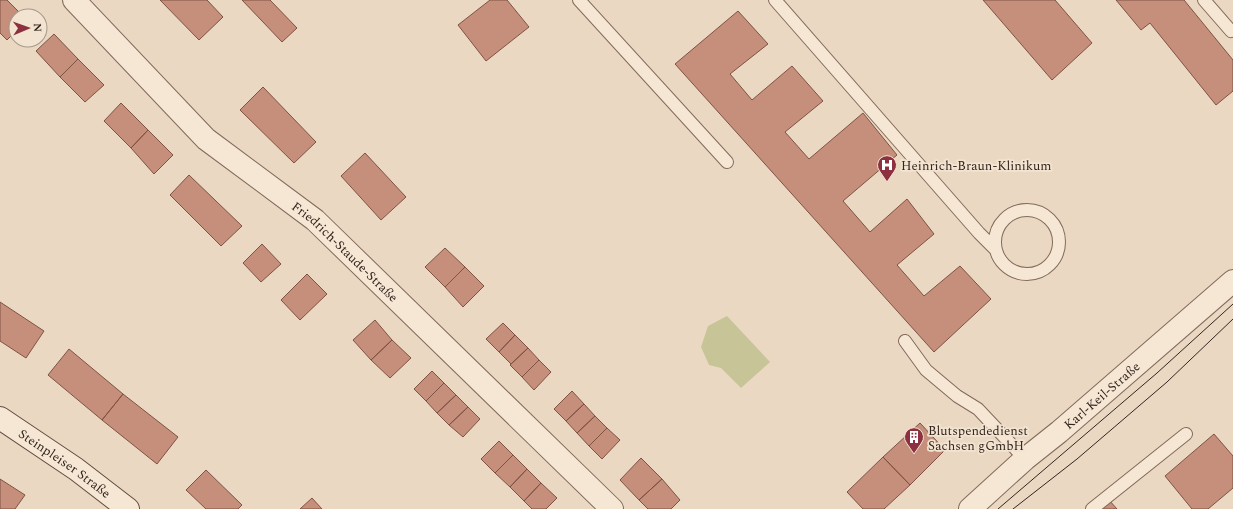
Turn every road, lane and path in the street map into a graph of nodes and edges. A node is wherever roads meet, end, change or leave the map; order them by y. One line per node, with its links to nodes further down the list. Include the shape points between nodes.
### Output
1 (74, 0): 14 (street, Friedrich-Staude-Straße, via 206,139 314,220)
2 (579, 0): 6 (lane)
3 (775, 0): 7 (lane)
4 (1204, 0): 5 (lane, via 1231,31)
5 (1233, 30)
6 (726, 162)
7 (996, 250): 7 (lane, via 997,232 1002,223 1008,216 1019,211 1038,212 1056,227 1059,248 1056,256 1048,267 1039,272 1029,274 1012,270 1005,265)
8 (1233, 281): 12 (street, Karl-Keil-Straße)
9 (905, 341): 12 (lane, via 926,370 957,396 978,409)
10 (0, 418): 13 (street, Steinpleiser Straße, via 76,469)
11 (1186, 434): 16 (lane)
12 (1025, 459): 15 (street, Karl-Keil-Straße)
13 (128, 509)
14 (612, 509)
15 (970, 509)
16 (1092, 509)

